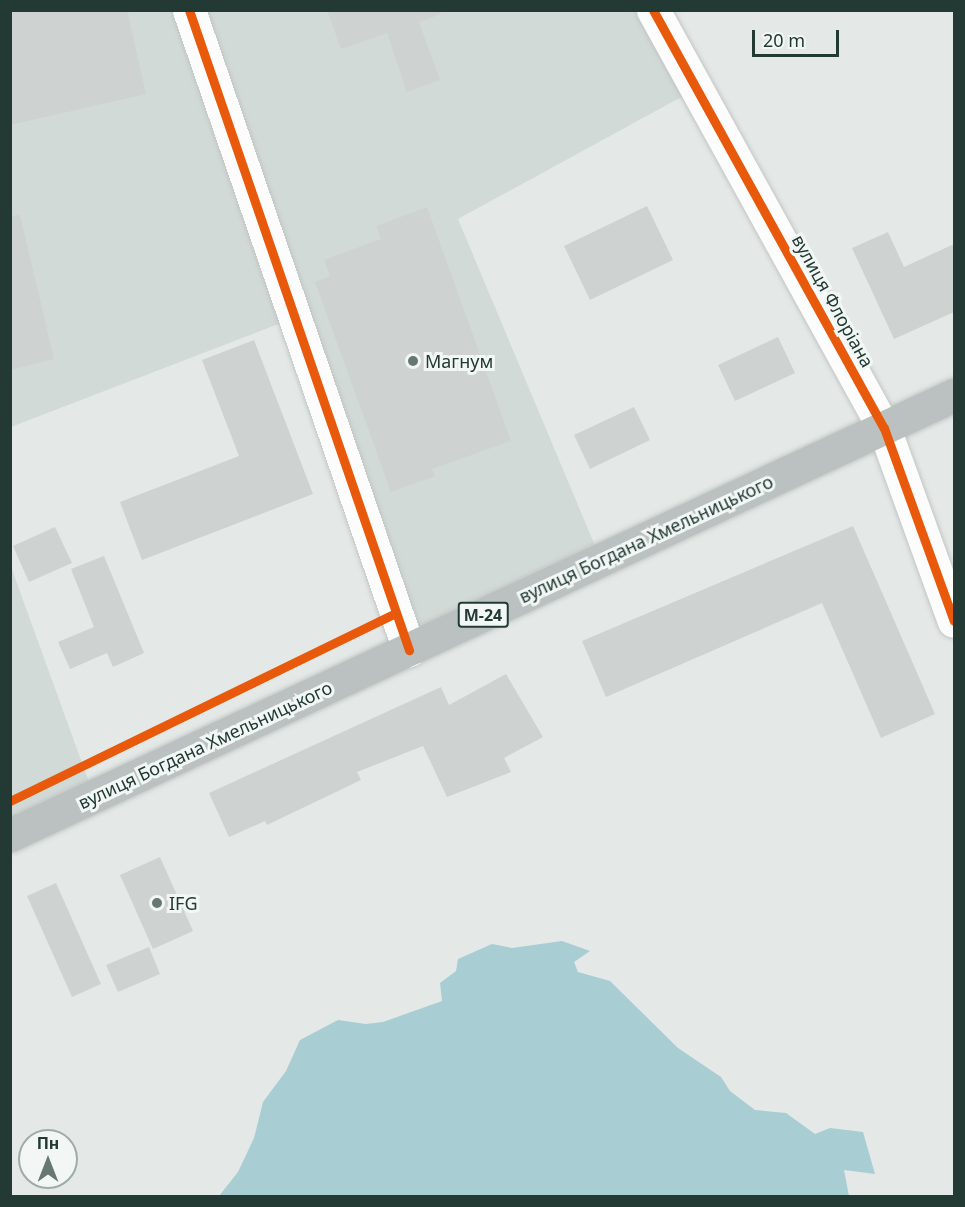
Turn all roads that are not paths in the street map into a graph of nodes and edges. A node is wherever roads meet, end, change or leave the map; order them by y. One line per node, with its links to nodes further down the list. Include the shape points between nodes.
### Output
1 (189, 10): 6 (street)
2 (653, 10): 4 (street, вулиця Флоріана)
3 (954, 395): 4 (highway, вулиця Богдана Хмельницького / М-24)
4 (884, 428): 5 (street, вулиця Флоріана); 6 (highway, вулиця Богдана Хмельницького / М-24)
5 (954, 621)
6 (409, 650): 7 (highway, вулиця Богдана Хмельницького / М-24)
7 (10, 835)

